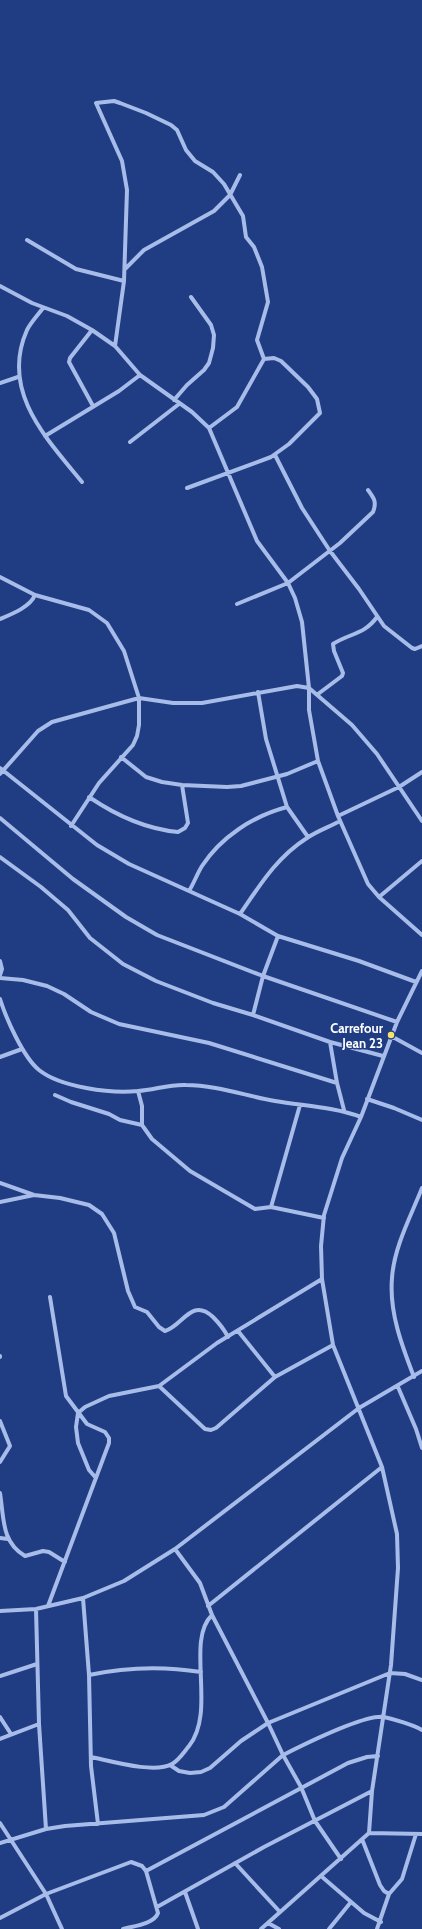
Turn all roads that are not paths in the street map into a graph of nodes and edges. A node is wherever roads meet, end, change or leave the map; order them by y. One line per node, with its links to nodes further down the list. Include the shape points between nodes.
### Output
1 (240, 175): 2 (street)
2 (230, 195): 4 (street, via 205,217 144,250); 4 (street, via 217,175 195,161 188,153 177,130 171,125 146,112 114,101 96,103 122,161 126,176); 11 (street, via 243,216 246,237 262,267 268,302 257,340)
3 (27, 240): 5 (street, via 76,269)
4 (125, 269): 5 (street)
5 (124, 281): 10 (street)
6 (1, 288): 8 (street)
7 (192, 297): 15 (street, via 211,325 214,335 213,348 204,370)
8 (43, 308): 9 (street, via 67,316); 13 (street, via 28,330 21,352)
9 (92, 330): 10 (street); 17 (street, via 69,362)
10 (115, 346): 12 (street)
11 (264, 359): 18 (street, via 237,407); 21 (street, via 274,358 281,361 308,387 320,408 318,415 303,431)
12 (140, 375): 15 (street); 17 (street)
13 (18, 377): 14 (street); 19 (street, via 31,413)
14 (0, 383)
15 (174, 400): 16 (street)
16 (179, 404): 18 (street); 20 (street)
17 (93, 406): 19 (street)
18 (209, 428): 22 (street)
19 (45, 436): 23 (street)
20 (130, 442)
21 (275, 455): 22 (street); 26 (street, via 302,508)
22 (230, 473): 24 (street); 28 (street, via 247,520 258,541)
23 (82, 482)
24 (187, 488)
25 (368, 490): 26 (street, via 375,501 373,512)
26 (330, 551): 28 (street); 31 (street)
27 (0, 577): 29 (street)
28 (288, 583): 30 (street); 34 (street, via 302,622)
29 (35, 595): 32 (street, via 32,601); 37 (street, via 88,610 107,623 124,651)
30 (237, 604)
31 (377, 617): 33 (street, via 406,644 415,649); 36 (street, via 360,633 333,644 343,673)
32 (0, 619)
33 (422, 646)
34 (309, 688): 35 (street, via 297,686); 36 (street); 39 (street, via 309,710)
35 (258, 692): 37 (street, via 202,703 173,703); 43 (street, via 266,739)
36 (318, 694): 45 (street, via 352,725 377,754)
37 (139, 698): 38 (street, via 140,718 137,736 133,745); 40 (street, via 52,722 38,731)
38 (121, 757): 44 (street, via 146,776); 46 (street)
39 (318, 761): 43 (street); 49 (street)
40 (2, 769): 42 (street); 51 (street)
41 (422, 772): 45 (street)
42 (0, 774)
43 (278, 776): 44 (street, via 241,786); 47 (street)
44 (182, 785): 46 (street, via 188,823 178,832 162,831 136,823 110,812)
45 (399, 787): 49 (street); 50 (street)
46 (89, 797): 51 (street)
47 (287, 807): 52 (street); 55 (street, via 258,818 233,833 206,861)
48 (0, 818): 63 (street, via 74,879 126,917 158,935)
49 (339, 819): 52 (street); 56 (street, via 368,884)
50 (422, 821)
51 (71, 826): 55 (street, via 97,846 128,864)
52 (308, 837): 57 (street, via 272,868)
53 (0, 857): 66 (street, via 42,887 68,910 90,938 123,964 156,981 206,1001)
54 (422, 862): 56 (street)
55 (189, 891): 57 (street)
56 (379, 897): 58 (street)
57 (240, 914): 59 (street)
58 (422, 935)
59 (278, 936): 63 (street); 64 (street)
60 (0, 961): 62 (street)
61 (422, 972): 64 (street)
62 (0, 976): 74 (street, via 47,986 91,1012 119,1024 209,1043)
63 (263, 976): 66 (street); 67 (street)
64 (416, 982): 67 (street)
65 (0, 999): 70 (street)
66 (253, 1015): 69 (street)
67 (397, 1022): 68 (street)
68 (391, 1036): 71 (street); 72 (street)
69 (330, 1042): 72 (street); 74 (street)
70 (22, 1049): 73 (street); 75 (street, via 39,1070 58,1080 104,1090)
71 (422, 1053)
72 (383, 1056): 77 (street)
73 (0, 1057)
74 (337, 1083): 79 (street)
75 (138, 1091): 78 (street, via 186,1084); 82 (street, via 142,1106)
76 (56, 1095): 82 (street, via 120,1120)
77 (367, 1099): 80 (street); 81 (street)
78 (300, 1105): 79 (street); 87 (street)
79 (344, 1110): 80 (street)
80 (361, 1117): 88 (street, via 342,1158)
81 (422, 1120)
82 (142, 1124): 87 (street, via 152,1140 190,1172 255,1209)
83 (0, 1183): 85 (street)
84 (422, 1188): 95 (street, via 397,1251 392,1278 393,1306 399,1337)
85 (34, 1195): 86 (street); 92 (street, via 89,1205 102,1214 114,1233 132,1305 147,1312 162,1330 169,1330 190,1313 200,1310 208,1313 220,1324)
86 (0, 1202)
87 (271, 1207): 88 (street)
88 (324, 1218): 89 (street, via 321,1246)
89 (322, 1279): 91 (street); 93 (street)
90 (50, 1297): 100 (street, via 66,1396)
91 (238, 1331): 92 (street); 96 (street)
92 (228, 1337): 97 (street)
93 (333, 1345): 96 (street); 99 (street)
94 (422, 1371): 95 (street)
95 (414, 1376): 98 (street)
96 (275, 1377): 97 (street, via 211,1430 205,1429)
97 (159, 1386): 100 (street, via 109,1396)
98 (398, 1386): 99 (street); 102 (street)
99 (359, 1408): 104 (street); 109 (street)
100 (78, 1413): 105 (street, via 78,1443 89,1470); 105 (street, via 88,1424 105,1432 109,1438)
101 (0, 1421): 103 (street, via 10,1446)
102 (422, 1446)
103 (0, 1462)
104 (382, 1467): 113 (street); 119 (street, via 397,1540 398,1568)
105 (96, 1478): 110 (street)
106 (0, 1493): 108 (street)
107 (0, 1538): 108 (street)
108 (8, 1539): 110 (street, via 17,1552 25,1556 42,1551 49,1552)
109 (175, 1549): 111 (street, via 124,1581); 113 (street, via 200,1583)
110 (65, 1562): 112 (street)
111 (83, 1598): 112 (street); 120 (street)
112 (48, 1606): 114 (street)
113 (208, 1606): 116 (street)
114 (36, 1609): 115 (street); 117 (street)
115 (0, 1611)
116 (212, 1615): 118 (street, via 202,1635); 125 (street)
117 (37, 1664): 121 (street); 126 (street)
118 (201, 1672): 120 (street, via 159,1668 118,1670); 133 (street, via 202,1706 197,1733 184,1752)
119 (390, 1673): 122 (street, via 405,1674); 124 (street); 125 (street)
120 (89, 1675): 132 (street)
121 (0, 1676)
122 (422, 1680)
123 (0, 1717): 128 (street)
124 (383, 1717): 127 (street); 130 (street, via 357,1723); 131 (street)
125 (268, 1723): 130 (street); 133 (street, via 241,1741 210,1768 201,1772 179,1771)
126 (39, 1724): 128 (street); 139 (street)
127 (422, 1730)
128 (10, 1734): 129 (street)
129 (0, 1739)
130 (283, 1755): 134 (street); 138 (street, via 224,1807 215,1811 204,1815)
131 (378, 1756): 134 (street, via 348,1763); 135 (street)
132 (91, 1757): 133 (street, via 140,1767); 138 (street)
133 (170, 1765)
134 (301, 1787): 136 (street); 148 (street)
135 (372, 1790): 136 (street); 140 (street)
136 (316, 1821): 146 (street); 147 (street)
137 (0, 1823): 144 (street)
138 (98, 1824): 139 (street)
139 (46, 1829): 144 (street)
140 (369, 1833): 141 (street); 143 (street)
141 (416, 1834): 142 (street); 152 (street, via 400,1883)
142 (422, 1834)
143 (362, 1839): 146 (street); 152 (street, via 380,1885)
144 (11, 1840): 145 (street); 151 (street)
145 (0, 1843)
146 (341, 1858): 149 (street)
147 (235, 1863): 150 (street); 155 (street)
148 (146, 1871): 151 (street, via 136,1862 131,1862); 154 (street)
149 (321, 1876): 153 (street); 155 (street)
150 (185, 1892): 154 (street); 161 (street)
151 (46, 1894): 156 (street); 159 (street)
152 (389, 1894): 157 (street)
153 (351, 1902): 157 (street); 164 (street)
154 (157, 1907): 160 (street, via 157,1917 152,1921)
155 (280, 1912): 158 (street)
156 (0, 1918)
157 (381, 1922): 165 (street)
158 (268, 1923): 162 (street); 163 (street)
159 (62, 1929)
160 (123, 1929)
161 (198, 1929)
162 (261, 1929)
163 (279, 1929)
164 (329, 1929)
165 (377, 1929)

